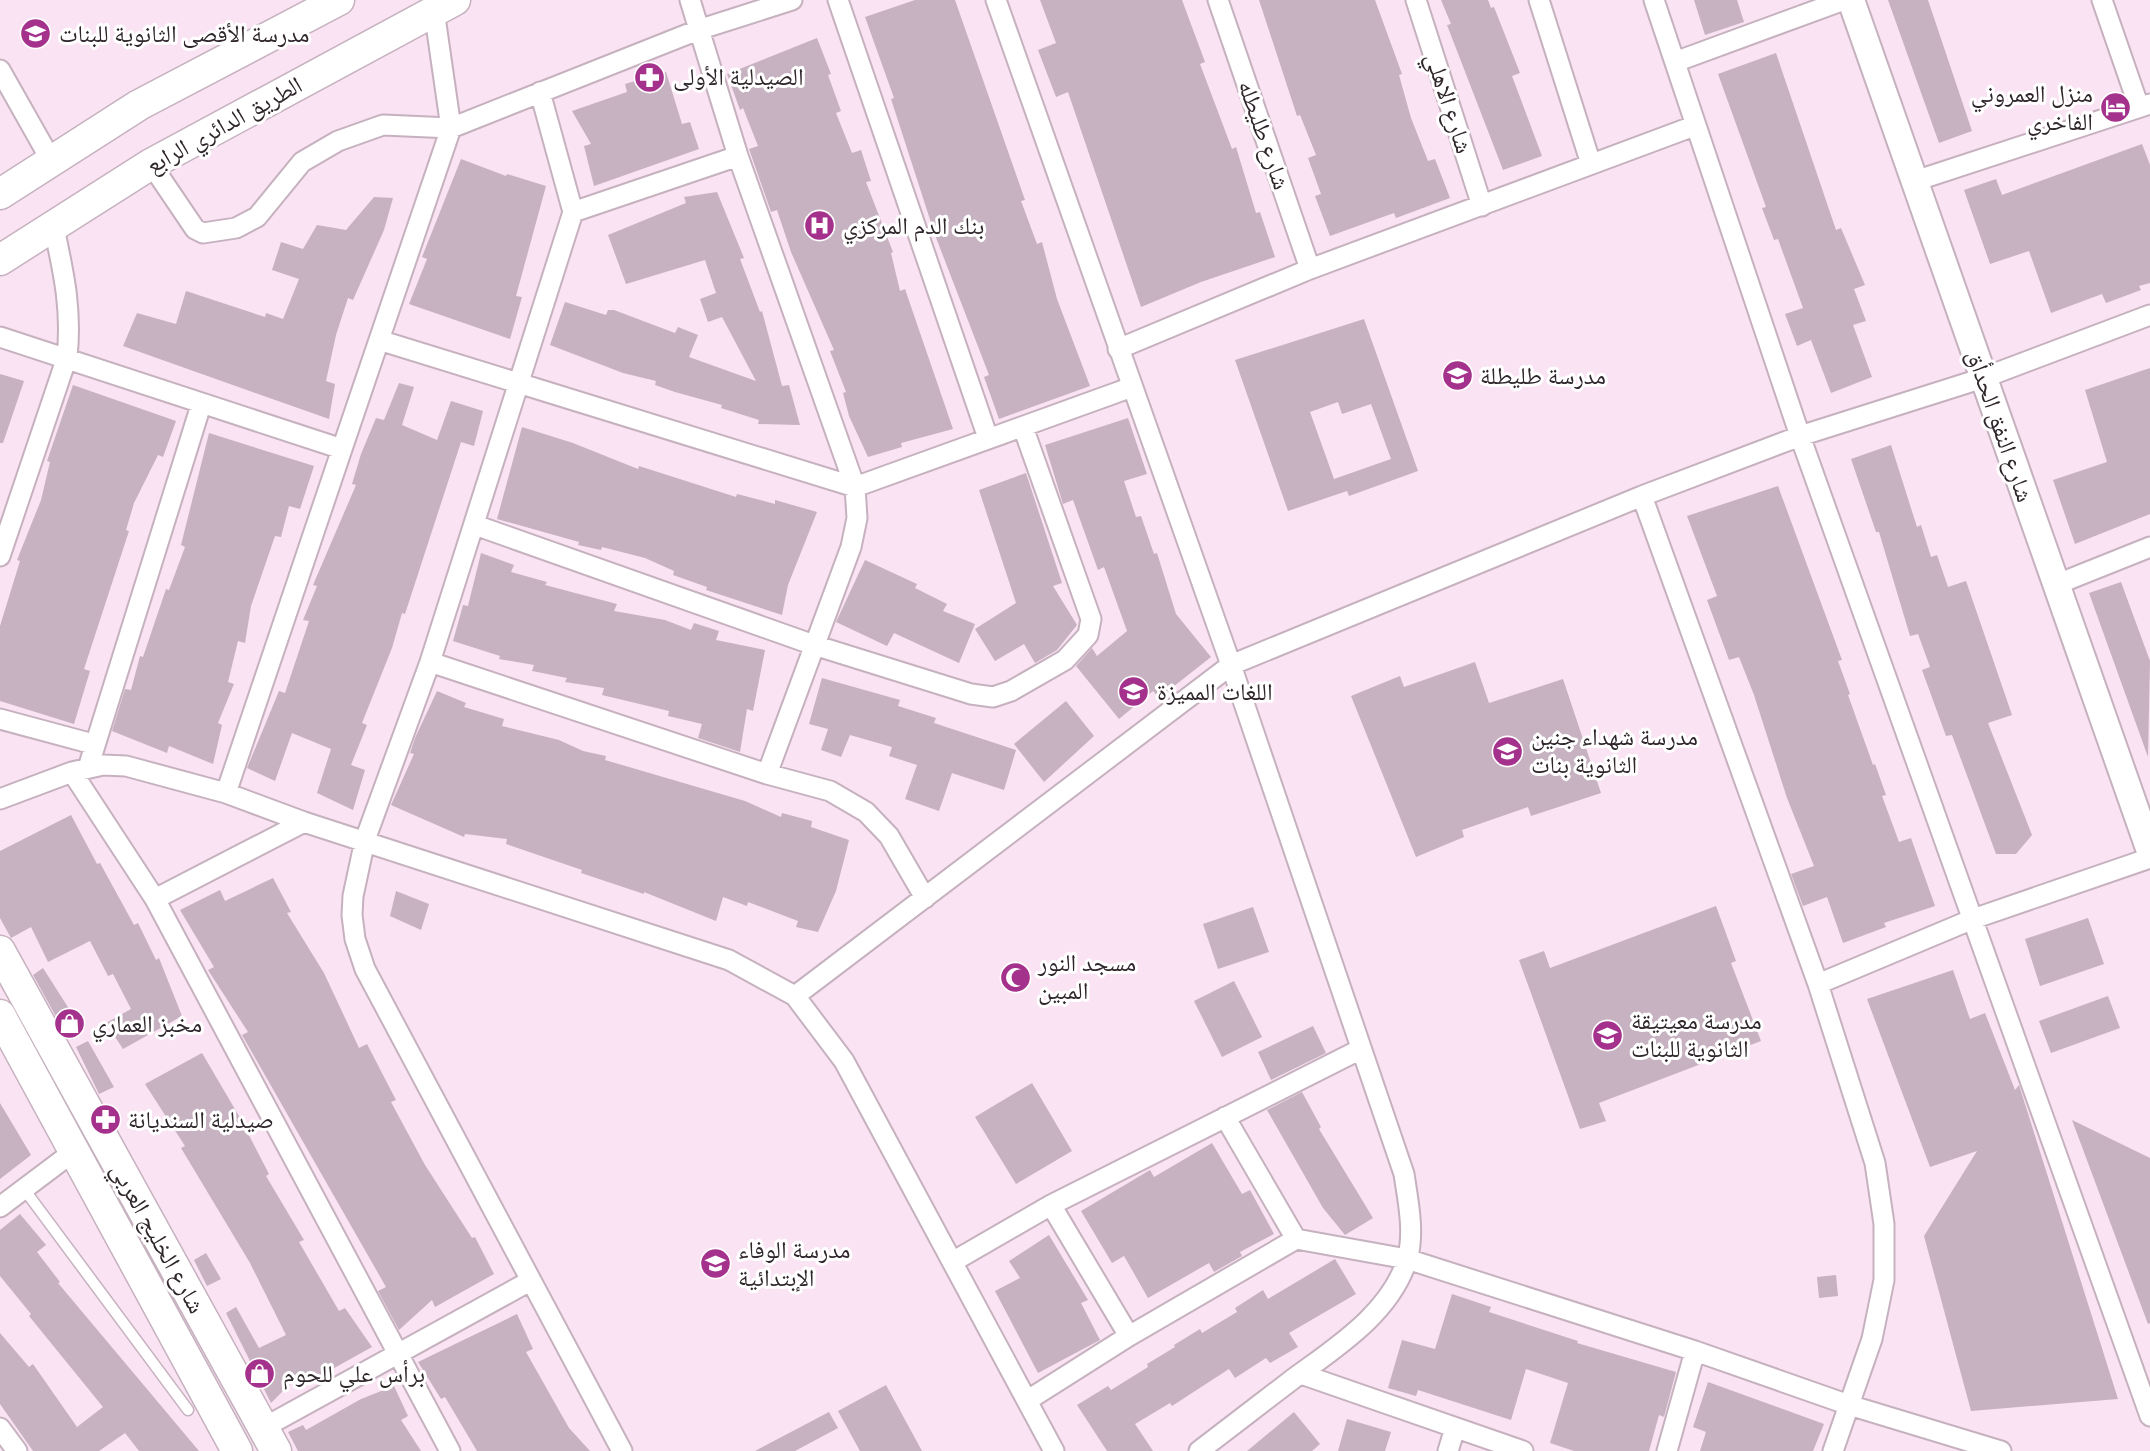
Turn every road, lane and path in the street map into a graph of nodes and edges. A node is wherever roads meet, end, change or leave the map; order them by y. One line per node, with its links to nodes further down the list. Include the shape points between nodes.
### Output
1 (339, 0): 22 (main road, via 139,105)
2 (690, 0): 14 (street)
3 (792, 0): 14 (street)
4 (838, 0): 43 (street)
5 (996, 0): 35 (street)
6 (1218, 0): 31 (street, شارع طليطله)
7 (1416, 0): 27 (street, شارع الاهلي)
8 (1539, 0): 24 (street)
9 (1654, 0): 15 (street)
10 (1844, 0): 15 (street)
11 (1851, 0): 25 (main road, شارع النفق الحدأق)
12 (2102, 0): 18 (street)
13 (445, 5): 20 (street); 23 (main road, الطريق الدائري الرابع)
14 (698, 30): 17 (street); 21 (street)
15 (1675, 62): 19 (street)
16 (0, 70): 22 (street)
17 (540, 92): 20 (street); 28 (street)
18 (2145, 106): 25 (street)
19 (1694, 126): 24 (street); 42 (street)
20 (451, 128): 23 (street, via 383,125 338,141 302,162 257,217 236,228 203,233 189,223); 34 (street)
21 (738, 156): 28 (street); 45 (street)
22 (52, 162): 26 (main road)
23 (151, 164): 29 (main road, الطريق الدائري الرابع)
24 (1591, 164): 27 (street)
25 (1915, 181): 37 (main road, شارع النفق الحدأق)
26 (0, 194)
27 (1482, 205): 31 (street)
28 (573, 212): 38 (street)
29 (54, 228): 30 (main road, الطريق الدائري الرابع); 36 (street, via 69,299)
30 (0, 260)
31 (1310, 269): 35 (street)
32 (2150, 315): 37 (street)
33 (0, 337): 36 (street)
34 (382, 341): 38 (street); 44 (street)
35 (1118, 349): 39 (street)
36 (67, 357): 40 (street); 49 (street)
37 (1983, 378): 42 (street); 50 (main road, شارع النفق الحدأق)
38 (520, 384): 45 (street); 47 (street)
39 (1132, 387): 41 (street); 53 (street)
40 (201, 405): 44 (street); 55 (street)
41 (1023, 427): 43 (street); 51 (street, via 1091,619 1088,635 1065,660 993,697)
42 (1800, 436): 46 (street); 66 (street)
43 (988, 438): 45 (street)
44 (342, 449): 58 (street)
45 (855, 487): 51 (street, via 857,518 850,547)
46 (1642, 496): 53 (street); 68 (street)
47 (475, 525): 51 (street); 52 (street)
48 (2150, 547): 50 (street)
49 (0, 556)
50 (2055, 585): 62 (main road, شارع النفق الحدأق)
51 (814, 645): 57 (street)
52 (430, 662): 57 (street); 61 (street)
53 (1231, 665): 65 (street); 71 (street)
54 (0, 719): 55 (street)
55 (93, 744): 56 (street)
56 (80, 770): 58 (street, via 126,766); 59 (street); 64 (street)
57 (767, 774): 65 (street, via 830,791 866,813 889,836)
58 (226, 793): 60 (street)
59 (0, 799)
60 (304, 822): 61 (street); 64 (street)
61 (365, 840): 69 (street, via 729,960); 80 (street, via 352,915 365,968)
62 (2150, 851)
63 (2150, 858): 66 (street)
64 (155, 898): 83 (street)
65 (925, 898): 69 (street)
66 (1973, 919): 68 (street); 88 (street)
67 (0, 951): 91 (main road, شارع الخليج العربي)
68 (1818, 984): 86 (street, via 1875,1163 1884,1224 1885,1280 1872,1339)
69 (795, 996): 79 (street, via 844,1061)
70 (0, 1015): 73 (main road, شارع الخليج العربي)
71 (1361, 1049): 72 (street); 78 (street, via 1404,1174 1411,1213)
72 (1225, 1117): 75 (street); 77 (street)
73 (73, 1152): 74 (street); 93 (main road, شارع الخليج العربي)
74 (24, 1189): 76 (street); 87 (lane)
75 (1051, 1205): 79 (street); 81 (street)
76 (0, 1206)
77 (1296, 1239): 78 (street); 81 (street)
78 (1407, 1259): 82 (street); 84 (street, via 1390,1292 1366,1321 1336,1350)
79 (954, 1261): 85 (street)
80 (530, 1280): 83 (street); 95 (street)
81 (1129, 1336): 85 (street)
82 (1695, 1351): 86 (street); 100 (street)
83 (396, 1354): 91 (street); 94 (street)
84 (1301, 1374): 90 (street); 97 (street)
85 (1028, 1400): 96 (street)
86 (1849, 1405): 101 (street); 102 (street)
87 (188, 1410)
88 (2150, 1416)
89 (0, 1428): 92 (street)
90 (1455, 1428): 98 (street); 99 (street)
91 (270, 1439)
92 (17, 1451)
93 (237, 1451)
94 (450, 1451)
95 (622, 1451)
96 (1054, 1451)
97 (1199, 1451)
98 (1448, 1451)
99 (1523, 1451)
100 (1667, 1451)
101 (1833, 1451)
102 (2001, 1451)

